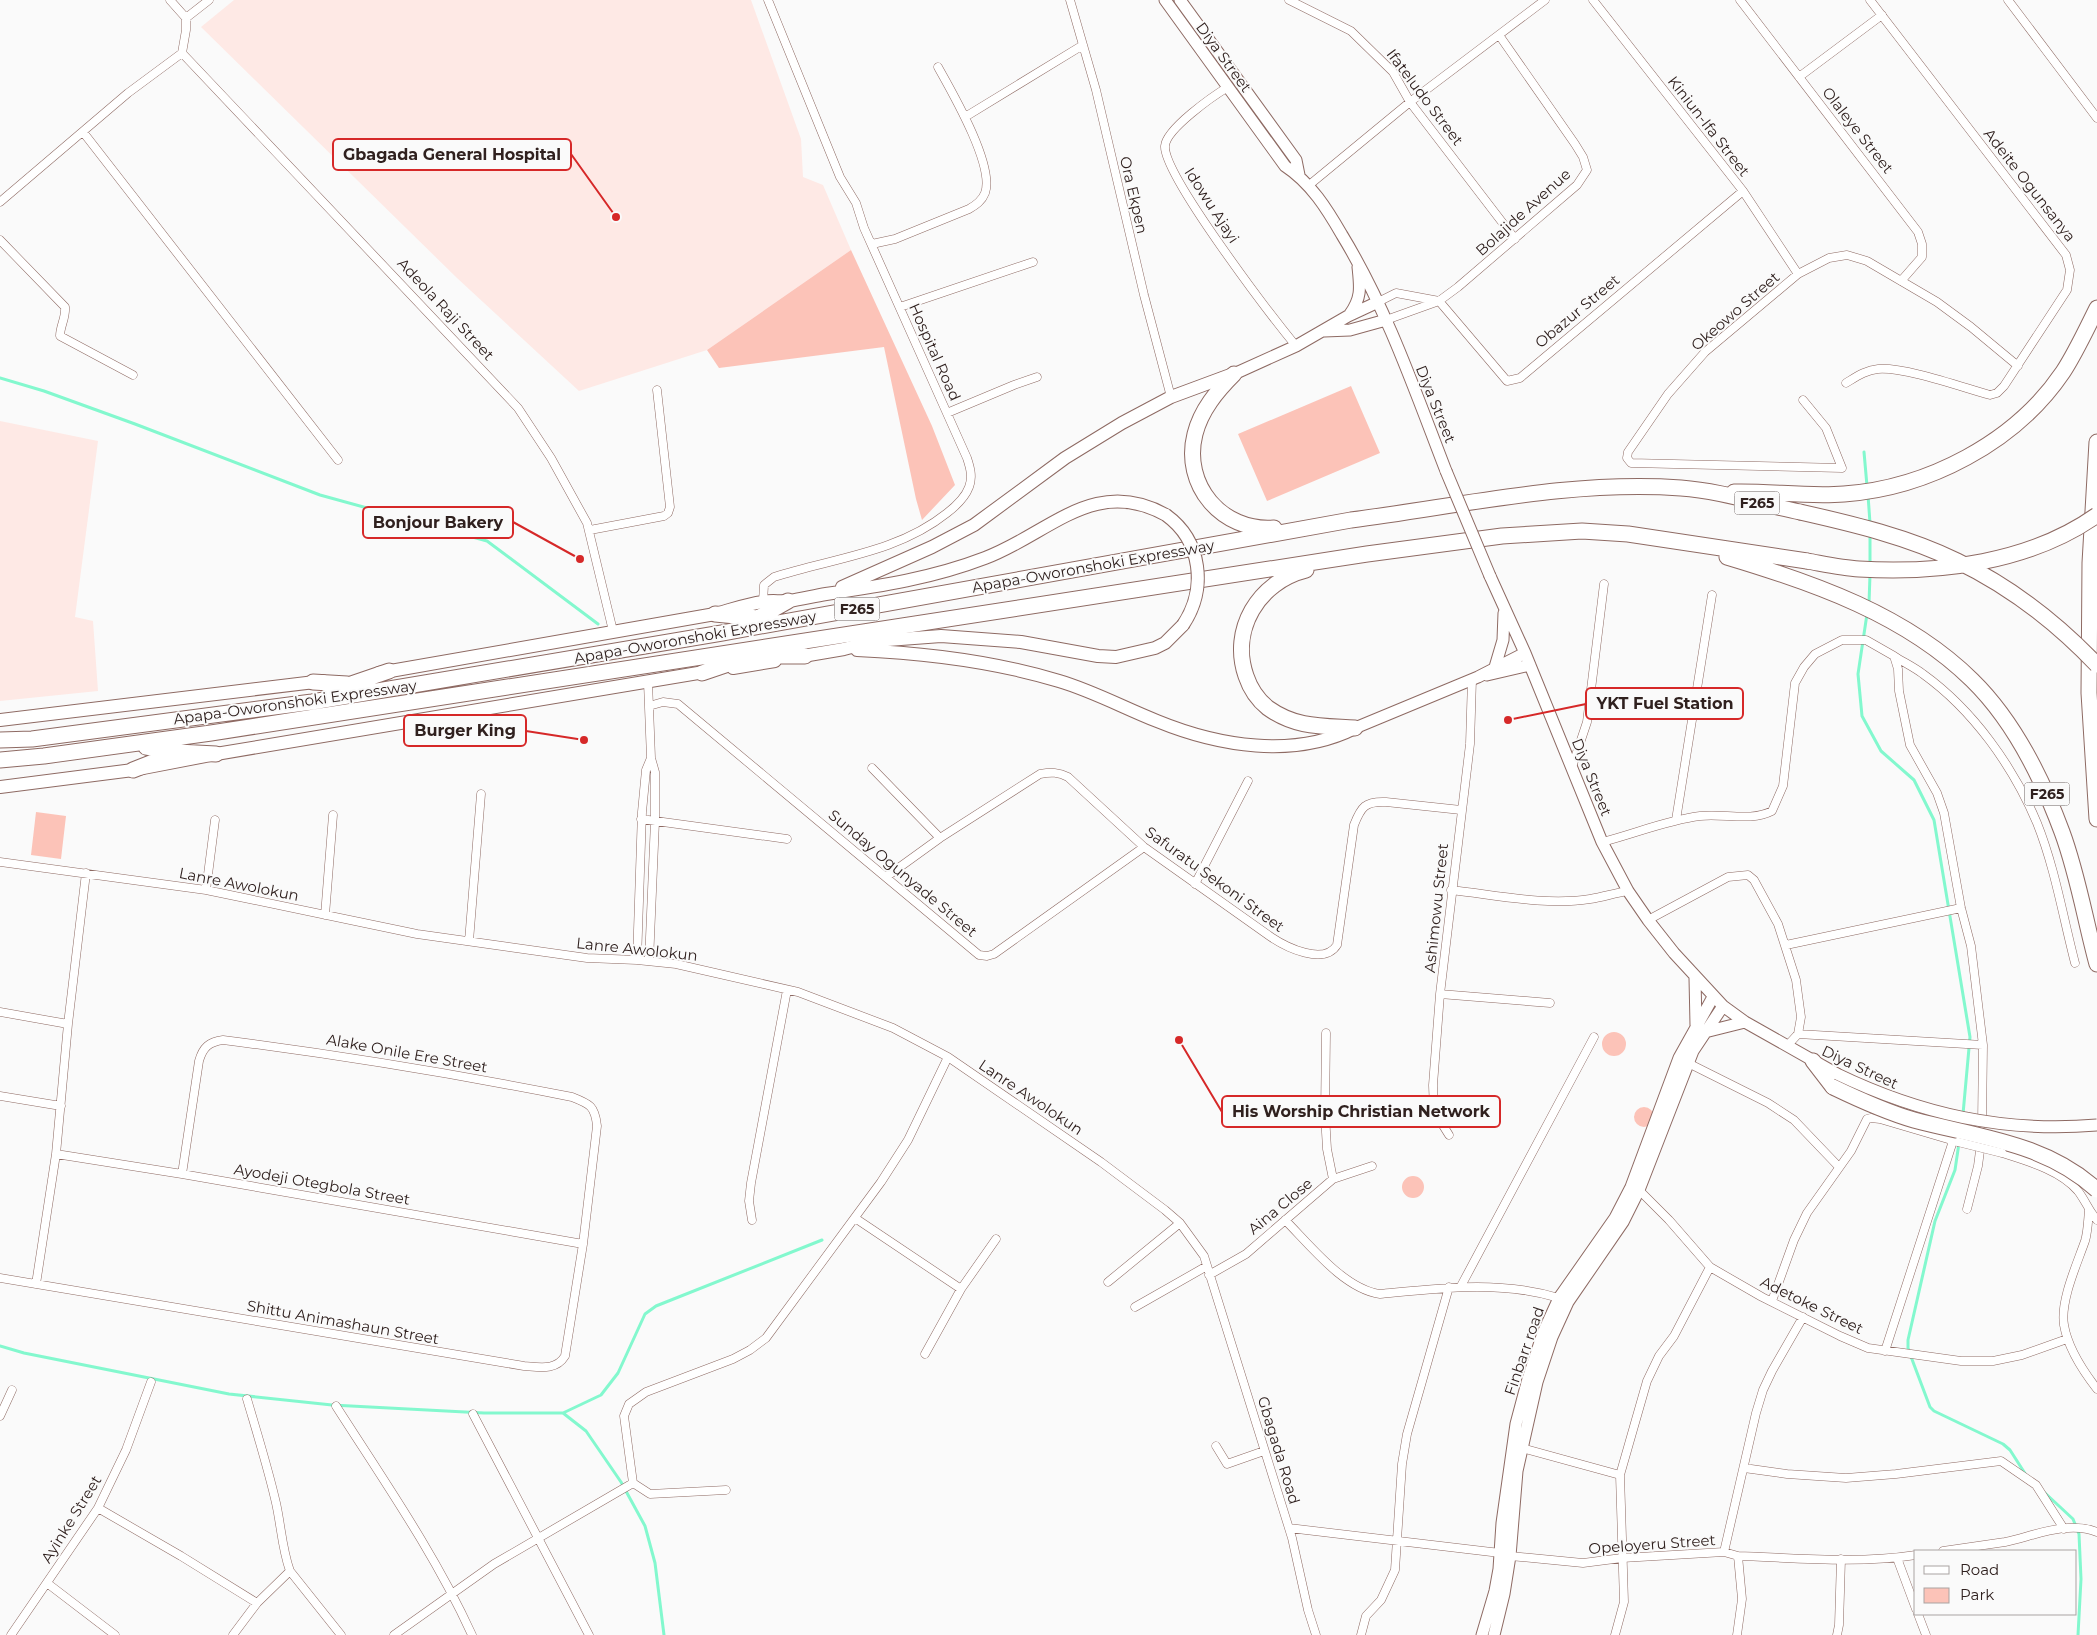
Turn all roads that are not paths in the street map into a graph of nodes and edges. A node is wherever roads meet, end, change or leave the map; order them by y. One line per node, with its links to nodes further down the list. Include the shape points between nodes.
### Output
1 (170, 0): 14 (street)
2 (209, 0): 14 (street)
3 (768, 0): 31 (street, Hospital Road, via 840,177 856,203)
4 (1070, 0): 16 (street, Ora Ekpen)
5 (1165, 0): 20 (main road, Diya Street)
6 (1180, 0): 25 (main road, Diya Street, via 1296,160)
7 (1289, 0): 21 (street, Ifateludo Street, via 1351,31 1393,72)
8 (1544, 0): 15 (street)
9 (1593, 0): 27 (street, Kiniun-Ifa Street)
10 (1740, 0): 19 (street, Olaleye Street)
11 (1870, 0): 13 (street, Adeite Ogunsanya)
12 (2008, 0): 23 (street)
13 (1882, 15): 19 (street); 44 (street, Adeite Ogunsanya, via 2066,255 2070,270 2067,290)
14 (186, 18): 17 (street)
15 (1499, 35): 21 (street); 29 (street, Bolajide Avenue, via 1575,144 1588,170 1576,185)
16 (1083, 45): 22 (street); 50 (street, Ora Ekpen)
17 (182, 52): 24 (street); 58 (street, Adeola Raji Street, via 518,408 551,458)
18 (938, 67): 22 (street)
19 (1799, 77): 35 (street, Olaleye Street, via 1918,232 1922,257)
20 (1228, 87): 25 (main road, Diya Street, via 1285,166); 43 (street, Idowu Ajayi, via 1172,131 1165,147 1167,158 1185,194)
21 (1410, 102): 26 (street); 29 (street, Ifateludo Street)
22 (965, 117): 31 (street, via 987,173 986,192 979,203 895,238)
23 (2097, 118)
24 (83, 132): 28 (street); 54 (street)
25 (1299, 175): 26 (main road, Diya Street)
26 (1308, 186): 32 (main road, Diya Street, via 1324,205)
27 (1743, 191): 34 (street, Kiniun-Ifa Street); 36 (street, Obazur Street, via 1520,378 1507,381)
28 (0, 202)
29 (1515, 239): 36 (street, Bolajide Avenue)
30 (0, 240): 46 (street, via 65,307 60,336)
31 (872, 244): 38 (street, Hospital Road)
32 (1358, 261): 37 (main road, Diya Street); 40 (main road, via 1358,303)
33 (1033, 262): 38 (street)
34 (1798, 274): 35 (street, Okeowo Street, via 1829,258 1847,255 1867,261); 51 (street, Okeowo Street, via 1705,352 1668,394 1627,458 1631,463 1842,468 1826,428)
35 (1902, 281): 44 (street, Okeowo Street, via 1958,317)
36 (1439, 301): 37 (street, via 1396,293); 41 (street, Bolajide Avenue)
37 (1378, 302): 40 (main road); 41 (main road, Diya Street)
38 (900, 307): 52 (street, Hospital Road)
39 (2097, 308): 55 (highway, via 2063,373 2026,414 2002,434 1951,465 1894,487 1845,494)
40 (1348, 316): 42 (main road)
41 (1386, 320): 42 (main road, via 1350,330); 66 (main road, Diya Street, bridge)
42 (1322, 331): 43 (main road)
43 (1296, 346): 45 (main road)
44 (2018, 366): 48 (street, Adeite Ogunsanya, via 2004,386 1990,395 1907,372 1879,369)
45 (1234, 374): 50 (main road); 57 (highway, via 1209,403 1192,447 1194,477 1208,499 1228,517 1264,529)
46 (133, 375)
47 (1037, 378): 52 (street)
48 (1846, 383)
49 (657, 390): 58 (street, via 670,507 668,513)
50 (1171, 397): 62 (main road, via 1065,458 974,525)
51 (1803, 400)
52 (947, 412): 65 (street, Hospital Road, via 971,470 970,486 954,508 934,524 885,547 774,577 764,585)
53 (2097, 442): 109 (highway, via 2090,563 2089,683)
54 (338, 460)
55 (1714, 492): 57 (highway, Apapa-Oworonshoki Expressway / F265, via 1681,488 1591,488 1504,496); 80 (highway, F265, bridge, via 1862,527 1957,561 2039,612)
56 (2097, 515): 59 (highway, bridge, via 2054,539 2018,552 1940,568 1858,569)
57 (1351, 520): 69 (highway, Apapa-Oworonshoki Expressway / F265)
58 (590, 530): 70 (street, Adeola Raji Street)
59 (1680, 543): 60 (highway, Apapa-Oworonshoki Expressway / F265, via 1582,530 1502,536); 132 (highway, F265, via 1761,567 1884,617 1914,634 1972,680 2017,738 2036,770 2063,834)
60 (1367, 554): 72 (highway, Apapa-Oworonshoki Expressway / F265); 92 (highway, via 1301,571 1272,585 1252,610 1240,655 1255,694 1278,714 1306,725)
61 (1604, 584): 100 (street, via 1586,722)
62 (823, 595): 64 (main road, Apapa-Oworonshoki Expressway); 73 (main road, bridge, via 927,577 1010,548 1066,515 1097,503 1121,500 1154,508 1177,523 1191,544 1197,564 1193,607 1183,625 1166,643 1156,648 1116,657 1021,642 940,636 874,641)
63 (1712, 595): 112 (street)
64 (788, 601): 65 (main road, Apapa-Oworonshoki Expressway); 68 (highway)
65 (763, 602): 67 (main road, Apapa-Oworonshoki Expressway)
66 (1504, 609): 74 (main road, Diya Street); 81 (main road, via 1503,640)
67 (715, 614): 68 (highway); 70 (main road, Apapa-Oworonshoki Expressway)
68 (758, 619): 69 (highway); 71 (highway)
69 (795, 620): 71 (highway, Apapa-Oworonshoki Expressway / F265)
70 (613, 631): 82 (main road, Apapa-Oworonshoki Expressway)
71 (722, 633): 88 (highway, Apapa-Oworonshoki Expressway / F265)
72 (794, 642): 75 (highway); 78 (highway, Apapa-Oworonshoki Expressway / F265)
73 (844, 649): 76 (main road); 92 (main road, via 959,658 1012,669 1112,700 1204,738 1241,744 1278,747 1341,735)
74 (1525, 653): 79 (main road, Diya Street); 81 (main road)
75 (752, 656): 76 (highway); 78 (highway); 83 (highway)
76 (805, 656): 83 (main road)
77 (1894, 656): 112 (street, via 1866,640 1842,640 1815,654 1804,667 1795,684 1783,786 1772,811 1757,816 1701,816); 124 (street, via 1910,745 1937,793 1944,813); 131 (street, via 1923,674 1971,717 2010,771 2037,823)
78 (698, 657): 93 (highway, Apapa-Oworonshoki Expressway / F265)
79 (1530, 665): 84 (main road); 100 (main road, Diya Street)
80 (2097, 665)
81 (1495, 667): 84 (main road)
82 (389, 671): 85 (main road, Apapa-Oworonshoki Expressway); 87 (highway)
83 (702, 673): 86 (main road)
84 (1475, 678): 92 (main road); 106 (street, Ashimowu Street)
85 (313, 682): 87 (highway); 91 (main road, Apapa-Oworonshoki Expressway)
86 (648, 682): 90 (street); 97 (main road)
87 (351, 684): 88 (highway); 89 (highway)
88 (393, 688): 89 (highway, Apapa-Oworonshoki Expressway / F265)
89 (312, 702): 94 (highway, Apapa-Oworonshoki Expressway / F265, via 32,739)
90 (649, 706): 98 (street); 119 (street, Sunday Ogunyade Street, via 663,702 678,704)
91 (0, 720)
92 (1355, 728)
93 (211, 733): 95 (highway, Apapa-Oworonshoki Expressway / F265); 96 (highway)
94 (0, 740)
95 (130, 745): 96 (highway); 99 (highway, Apapa-Oworonshoki Expressway / F265)
96 (177, 752): 97 (highway); 102 (highway)
97 (216, 754): 102 (main road)
98 (651, 758): 108 (street, via 646,770); 111 (street, via 655,772)
99 (0, 760)
100 (1572, 767): 115 (main road, Diya Street)
101 (872, 768): 113 (street)
102 (133, 770): 104 (main road)
103 (1248, 781): 120 (street)
104 (0, 788)
105 (482, 794): 127 (street)
106 (1461, 810): 120 (street, Safuratu Sekoni Street, via 1386,802 1365,805 1354,826 1337,945 1324,955 1283,945); 122 (street, Ashimowu Street)
107 (333, 815): 125 (street)
108 (641, 818): 111 (street); 129 (street)
109 (2097, 819)
110 (215, 820): 121 (street)
111 (656, 820): 114 (street); 130 (street)
112 (1676, 820): 115 (street)
113 (940, 838): 116 (street, Safuratu Sekoni Street, via 1040,774 1050,772 1068,777); 119 (street, Safuratu Sekoni Street)
114 (786, 839)
115 (1602, 842): 123 (main road, Diya Street)
116 (1144, 847): 119 (street, Sunday Ogunyade Street, via 987,956 979,955); 120 (street, Safuratu Sekoni Street)
117 (0, 862): 118 (street, Lanre Awolokun)
118 (86, 873): 121 (street, Lanre Awolokun); 141 (street)
119 (886, 877)
120 (1195, 884)
121 (206, 890): 125 (street, Lanre Awolokun)
122 (1451, 890): 123 (street, via 1535,900 1589,899); 135 (street, Ashimowu Street)
123 (1628, 891): 126 (main road, Diya Street)
124 (1961, 908): 128 (street); 146 (street, via 1971,946)
125 (325, 914): 127 (street, Lanre Awolokun, via 417,934)
126 (1648, 920): 128 (street, via 1728,877 1748,874 1778,924); 133 (main road, Diya Street)
127 (469, 940): 129 (street, Lanre Awolokun, via 587,958)
128 (1786, 945): 144 (street, via 1796,980 1801,1017)
129 (637, 960): 130 (street, Lanre Awolokun)
130 (649, 962): 134 (street, Lanre Awolokun, via 701,968)
131 (2075, 963)
132 (2097, 964)
133 (1695, 978): 136 (main road, Diya Street); 142 (main road)
134 (787, 990): 149 (street, Lanre Awolokun, via 893,1028); 168 (street, via 750,1183)
135 (1440, 994): 137 (street); 156 (street, Ashimowu Street, via 1434,1111)
136 (1713, 997): 138 (main road, Diya Street); 142 (main road)
137 (1550, 1003)
138 (1723, 1006): 140 (main road, Diya Street); 142 (main road)
139 (0, 1012): 141 (street)
140 (1745, 1022): 142 (main road); 147 (main road, Diya Street)
141 (68, 1024): 154 (street)
142 (1700, 1028): 148 (main road)
143 (1326, 1033): 162 (street, via 1325,1115)
144 (1798, 1034): 146 (street); 147 (street)
145 (1594, 1037): 180 (street)
146 (1983, 1045): 165 (street, via 1980,1156)
147 (1786, 1046): 150 (main road, Diya Street)
148 (1689, 1049): 151 (main road, Finbarr road); 183 (main road, Finbarr road, via 1615,1218)
149 (948, 1057): 167 (street, via 908,1140); 171 (street, Lanre Awolokun, via 1102,1162)
150 (1813, 1061): 152 (highway)
151 (1688, 1063): 160 (street, via 1768,1102 1794,1120); 163 (main road, Finbarr road)
152 (1835, 1080): 155 (main road, Diya Street, bridge, via 1910,1105 1971,1120 2041,1126); 164 (highway, bridge, via 1878,1108 1913,1120 1997,1138 2036,1152 2074,1172)
153 (0, 1096): 154 (street)
154 (61, 1106): 158 (street)
155 (2097, 1125)
156 (1449, 1136)
157 (1955, 1142): 160 (street, via 1870,1118); 166 (street, bridge, via 2002,1153 2048,1170 2077,1190); 188 (street)
158 (56, 1154): 161 (street, Ayodeji Otegbola Street); 179 (street)
159 (1372, 1166): 162 (street, Aina Close)
160 (1839, 1168): 184 (street, via 1807,1214)
161 (182, 1174): 173 (street, Ayodeji Otegbola Street); 173 (street, Alake Onile Ere Street, via 199,1061 203,1050 215,1041 326,1053 480,1079 572,1097 592,1106 596,1126)
162 (1333, 1179): 169 (street, Aina Close)
163 (1639, 1190): 175 (street, Adetoke Street); 198 (main road, Finbarr road, via 1623,1222 1568,1302 1552,1337 1537,1382)
164 (2097, 1190)
165 (1967, 1210)
166 (2089, 1210): 170 (street); 187 (street, via 2086,1238 2064,1306)
167 (855, 1218): 182 (street); 202 (street, via 766,1338 734,1359 646,1392 629,1404 624,1416)
168 (752, 1220)
169 (1285, 1220): 176 (street, Aina Close, via 1246,1254); 181 (street, via 1347,1282 1369,1293)
170 (2097, 1220)
171 (1180, 1223): 174 (street, Lanre Awolokun, via 1204,1256); 178 (street)
172 (996, 1239): 182 (street)
173 (583, 1244): 179 (street, Shittu Animashaun Street, via 565,1356 561,1363 541,1368)
174 (1207, 1266): 176 (street, Lanre Awolokun); 185 (street)
175 (1710, 1266): 184 (street, Adetoke Street); 201 (street, via 1647,1382)
176 (1209, 1275): 199 (street, Gbagada Road)
177 (0, 1278): 179 (street, Shittu Animashaun Street)
178 (1108, 1282)
179 (36, 1284)
180 (1461, 1286): 181 (street); 183 (street, via 1526,1290)
181 (1449, 1288): 209 (street, via 1407,1434)
182 (960, 1289): 189 (street)
183 (1559, 1298): 212 (main road, Finbarr road, via 1543,1332 1516,1424 1502,1522)
184 (1772, 1301): 186 (street, Adetoke Street)
185 (1135, 1307)
186 (1803, 1317): 188 (street, Adetoke Street, via 1868,1348); 200 (street, via 1763,1390)
187 (2067, 1339): 188 (street, Adetoke Street, via 2022,1355 1993,1361 1961,1361); 192 (street)
188 (1885, 1351)
189 (925, 1354)
190 (152, 1382): 204 (street, Ayinke Street, via 126,1450)
191 (12, 1390): 196 (street)
192 (2097, 1390)
193 (247, 1399): 218 (street, via 267,1467)
194 (336, 1406): 220 (street)
195 (473, 1414): 208 (street)
196 (0, 1416)
197 (1216, 1446): 199 (street, via 1227,1464)
198 (1522, 1448): 201 (street); 212 (main road, Finbarr road)
199 (1264, 1451): 205 (street, Gbagada Road)
200 (1744, 1468): 206 (street, via 1846,1478 2002,1461 2036,1485); 211 (street)
201 (1620, 1475): 215 (street)
202 (633, 1483): 203 (street, via 650,1494); 208 (street)
203 (726, 1490)
204 (98, 1508): 219 (street, Ayinke Street); 221 (street)
205 (1289, 1528): 209 (street, Opeloyeru Street); 232 (street, Gbagada Road)
206 (2067, 1528): 207 (street, via 2082,1527); 210 (street, via 2007,1542)
207 (2097, 1532)
208 (538, 1537): 220 (street); 231 (street)
209 (1397, 1541): 212 (street, Opeloyeru Street); 233 (street, via 1394,1570 1381,1600 1366,1616)
210 (1950, 1550)
211 (1724, 1552): 214 (street, Opeloyeru Street); 215 (street, Opeloyeru Street)
212 (1505, 1554): 215 (street, Opeloyeru Street, via 1583,1563); 224 (main road, Finbarr road)
213 (1914, 1555): 216 (street, Opeloyeru Street)
214 (1738, 1556): 217 (street, Opeloyeru Street); 236 (street, via 1742,1599)
215 (1622, 1558): 235 (street, via 1624,1602)
216 (1897, 1558): 217 (street, Opeloyeru Street); 222 (street)
217 (1841, 1559): 237 (street)
218 (290, 1571): 221 (street); 228 (street)
219 (47, 1584): 225 (street, Ayinke Street); 226 (street)
220 (453, 1593): 229 (street); 230 (street)
221 (257, 1603): 227 (street)
222 (1914, 1604)
223 (1918, 1615): 238 (street)
224 (1492, 1629): 234 (main road, Finbarr road)
225 (11, 1635)
226 (115, 1635)
227 (233, 1635)
228 (342, 1635)
229 (394, 1635)
230 (472, 1635)
231 (589, 1635)
232 (1316, 1635)
233 (1362, 1635)
234 (1482, 1635)
235 (1615, 1635)
236 (1737, 1635)
237 (1837, 1635)
238 (1926, 1635)

